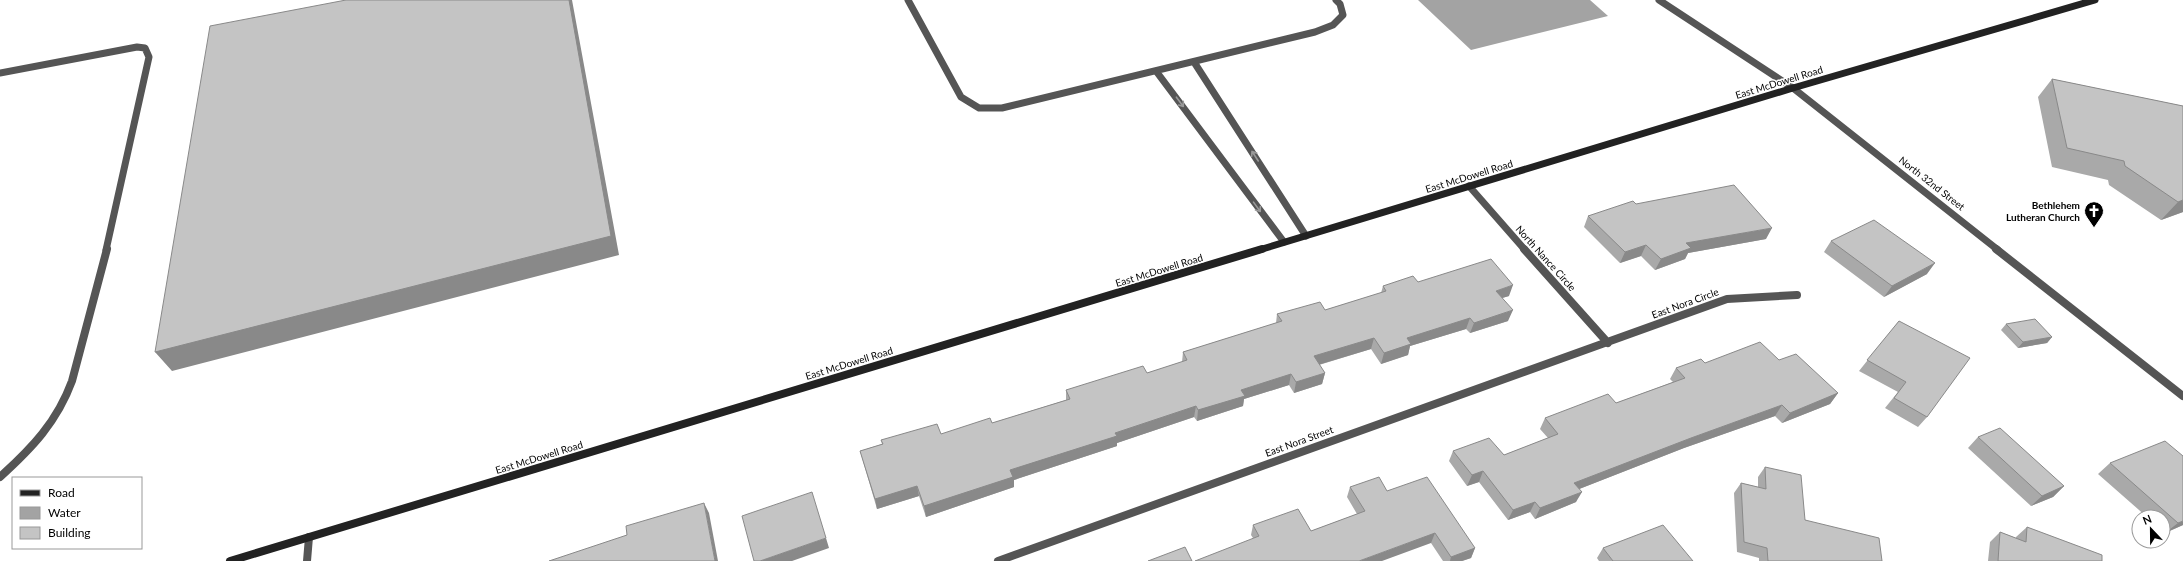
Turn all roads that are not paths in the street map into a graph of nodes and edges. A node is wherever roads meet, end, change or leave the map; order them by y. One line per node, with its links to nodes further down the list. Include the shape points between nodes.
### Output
1 (908, 0): 6 (street, via 961,97 979,108 1002,108)
2 (1336, 0): 5 (street, via 1343,15 1333,25 1315,32)
3 (1659, 0): 8 (street, North 32nd Street)
4 (2095, 0): 8 (main road, East McDowell Road)
5 (1194, 62): 6 (street); 10 (street, one-way to 5)
6 (1156, 71): 11 (street, one-way to 11)
7 (0, 73): 15 (street, via 137,47 145,48 149,57 112,228 72,381 63,406 14,465)
8 (1794, 88): 9 (main road, East McDowell Road); 14 (street, North 32nd Street)
9 (1469, 186): 10 (main road, East McDowell Road); 13 (street, North Nance Circle)
10 (1306, 236): 11 (main road, East McDowell Road)
11 (1284, 242): 16 (main road, East McDowell Road)
12 (1797, 295): 13 (street, East Nora Circle, via 1727,299)
13 (1608, 343): 19 (street, East Nora Street)
14 (2183, 396)
15 (0, 476)
16 (309, 537): 17 (main road, East McDowell Road); 18 (street)
17 (230, 561)
18 (307, 561)
19 (998, 561)

